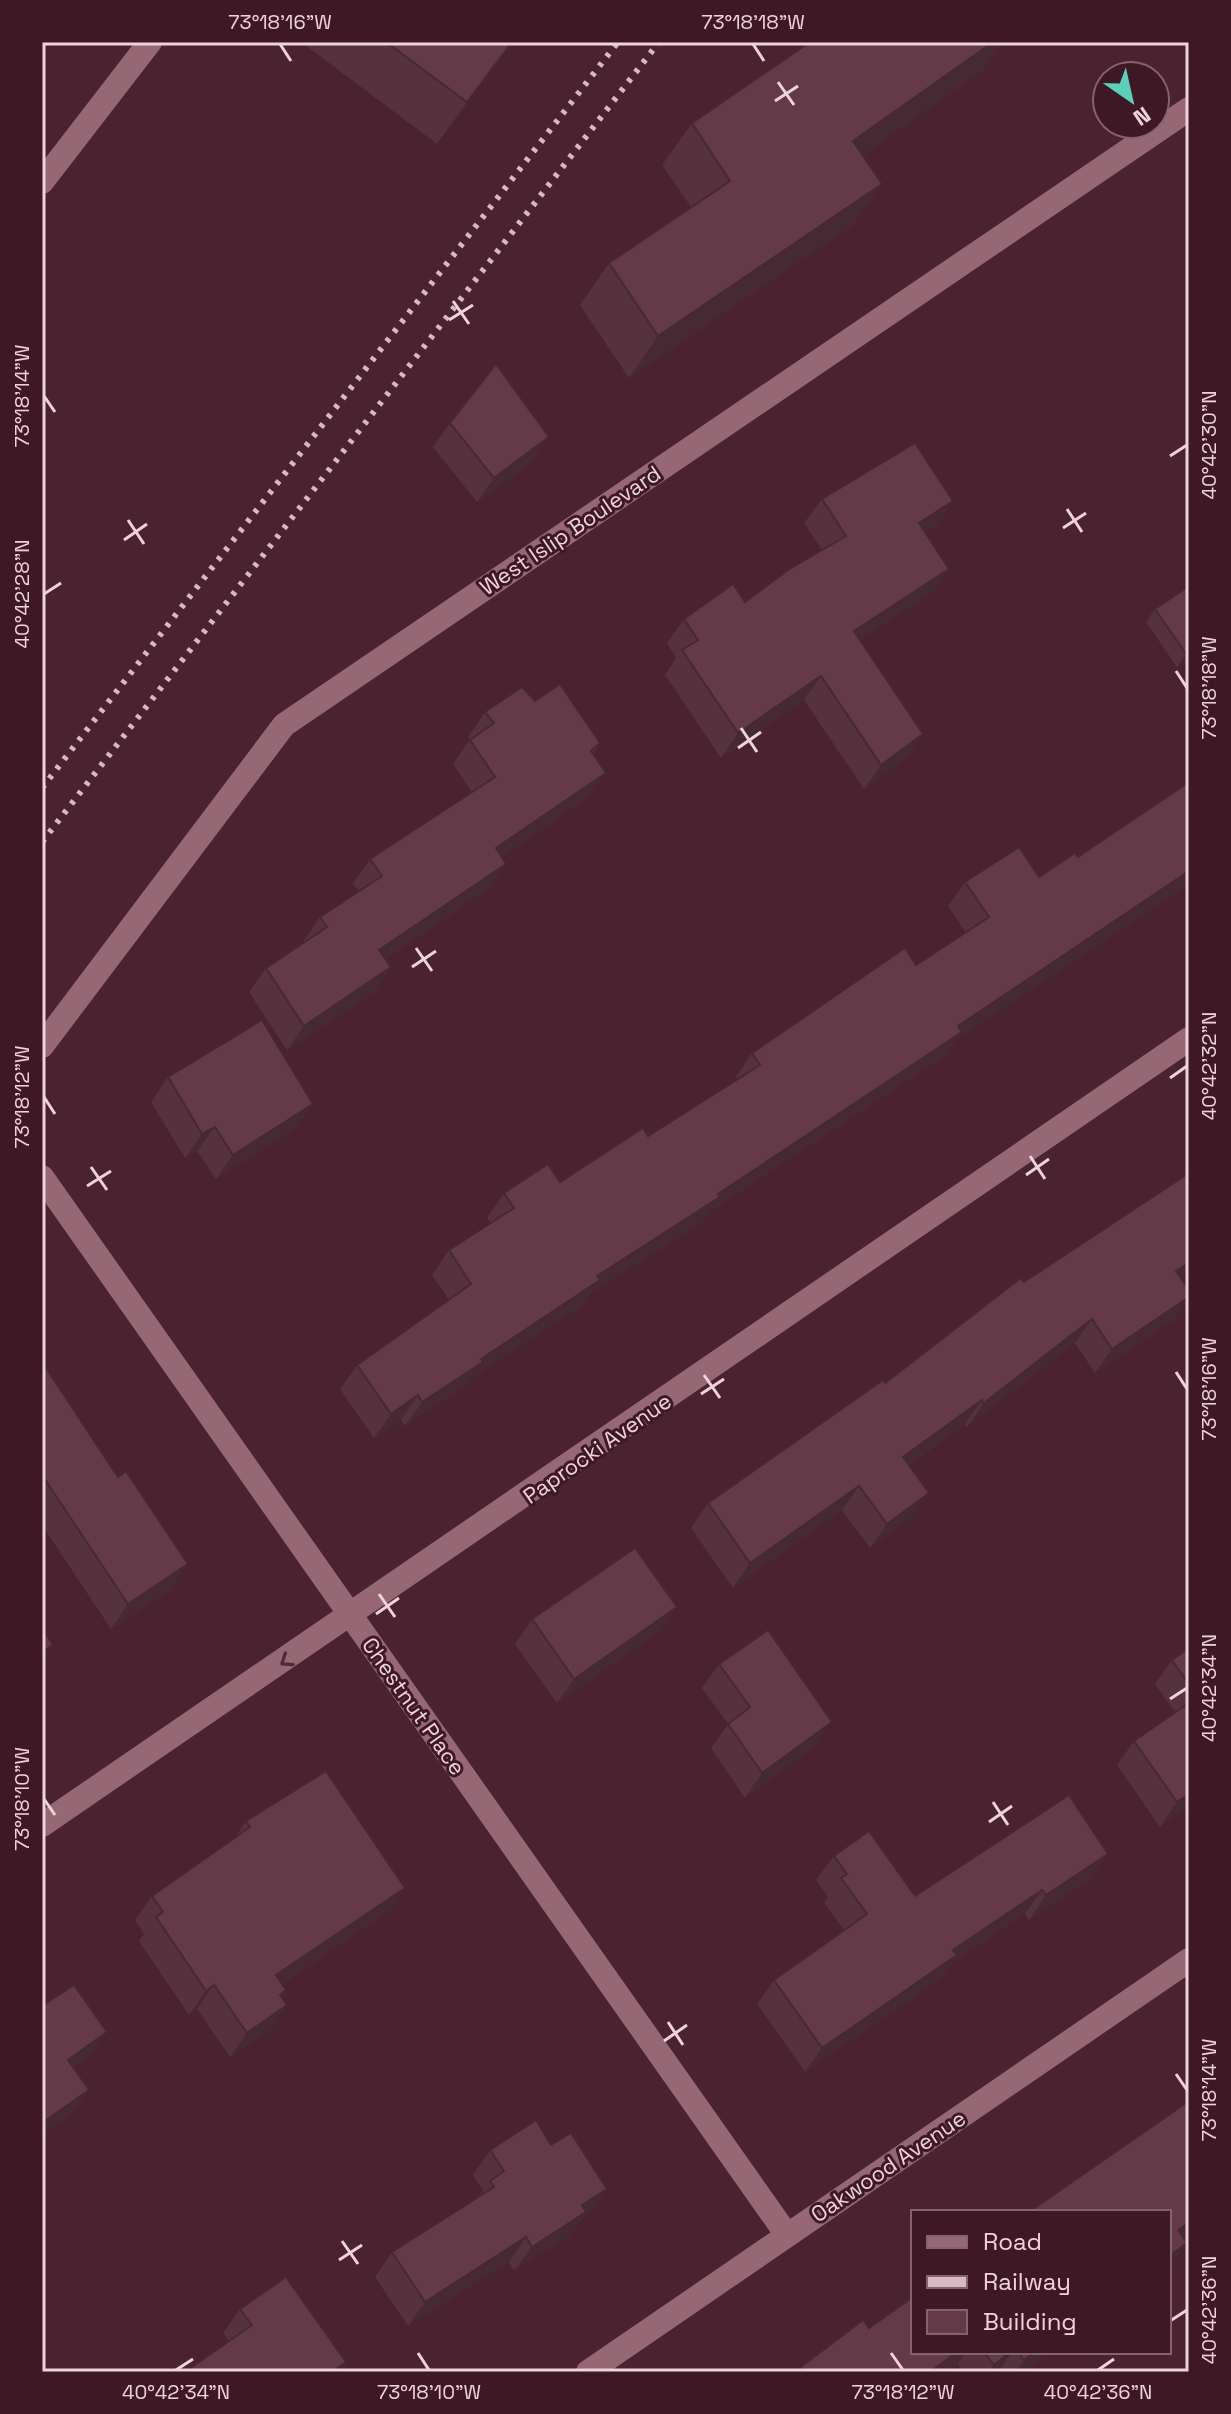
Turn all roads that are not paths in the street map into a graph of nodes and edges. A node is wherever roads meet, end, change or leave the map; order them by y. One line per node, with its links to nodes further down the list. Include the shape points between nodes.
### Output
1 (150, 42): 3 (street)
2 (1189, 109): 5 (street, West Islip Boulevard, via 284,725)
3 (45, 173)
4 (1189, 1039): 7 (street, Paprocki Avenue)
5 (42, 1046)
6 (42, 1177): 7 (street, Chestnut Place)
7 (351, 1617): 8 (street, Paprocki Avenue, one-way to 8); 10 (street, Chestnut Place)
8 (42, 1825)
9 (1189, 1960): 10 (street, Oakwood Avenue)
10 (787, 2235): 11 (street, Oakwood Avenue)
11 (588, 2372)

